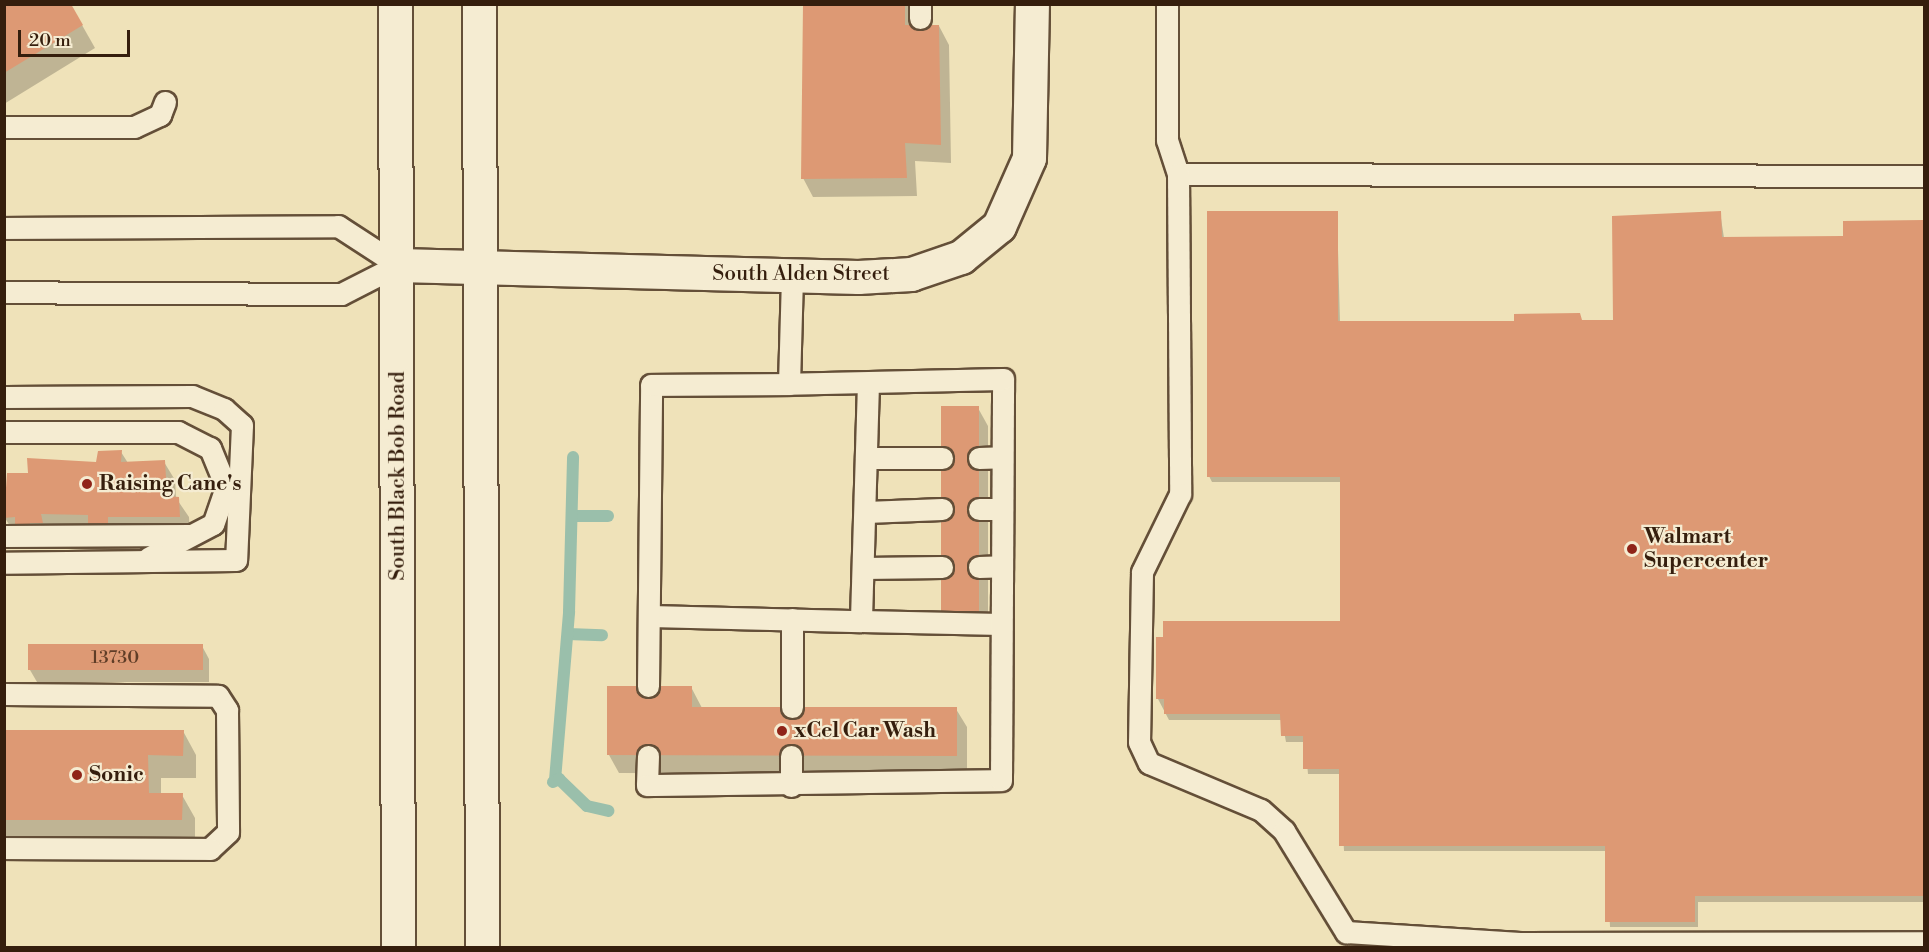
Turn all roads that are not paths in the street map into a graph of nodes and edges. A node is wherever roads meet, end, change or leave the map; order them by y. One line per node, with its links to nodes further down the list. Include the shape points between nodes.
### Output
1 (395, 4): 10 (main road, South Black Bob Road)
2 (479, 4): 11 (main road)
3 (1032, 4): 12 (main road, South Alden Street, via 1029,158 999,226 961,257 911,274)
4 (1167, 4): 7 (lane, via 1167,140)
5 (165, 102): 6 (lane, via 160,115 134,127)
6 (4, 127)
7 (1178, 174): 8 (lane); 45 (lane, via 1180,494 1142,572 1139,742 1149,763 1261,810 1284,831 1346,932 1520,943)
8 (1924, 176)
9 (4, 228): 10 (lane, via 338,226)
10 (398, 266): 11 (main road, South Alden Street); 13 (lane, via 340,294); 46 (main road, South Black Bob Road)
11 (479, 266): 12 (main road, South Alden Street); 47 (main road)
12 (792, 276): 15 (lane)
13 (4, 292)
14 (868, 383): 15 (lane); 18 (lane, via 1003,379); 19 (lane)
15 (789, 384): 34 (lane, via 651,385)
16 (4, 397): 28 (lane, via 192,396 224,409 242,425 236,560)
17 (4, 432): 27 (lane, via 178,432 210,448 226,487 213,524)
18 (1002, 457): 21 (lane); 24 (lane)
19 (868, 458): 20 (lane); 25 (lane)
20 (942, 458)
21 (979, 458)
22 (942, 509): 25 (lane)
23 (979, 509): 24 (lane)
24 (1002, 509): 30 (lane)
25 (866, 512): 33 (lane)
26 (10, 535): 27 (lane)
27 (195, 535): 28 (lane)
28 (142, 561): 29 (lane)
29 (4, 563)
30 (1002, 566): 32 (lane); 37 (lane)
31 (942, 567): 33 (lane)
32 (979, 567)
33 (863, 568): 36 (lane)
34 (650, 616): 35 (lane); 38 (lane)
35 (792, 619): 36 (lane); 40 (lane)
36 (861, 621): 37 (lane)
37 (1001, 624): 43 (lane, via 1001,780)
38 (648, 686)
39 (4, 694): 44 (lane, via 218,696 227,710 228,832 210,849)
40 (792, 707)
41 (648, 756): 43 (lane, via 647,785)
42 (791, 756): 43 (lane)
43 (791, 786)
44 (4, 848)
45 (1924, 942)
46 (398, 948)
47 (482, 948)

